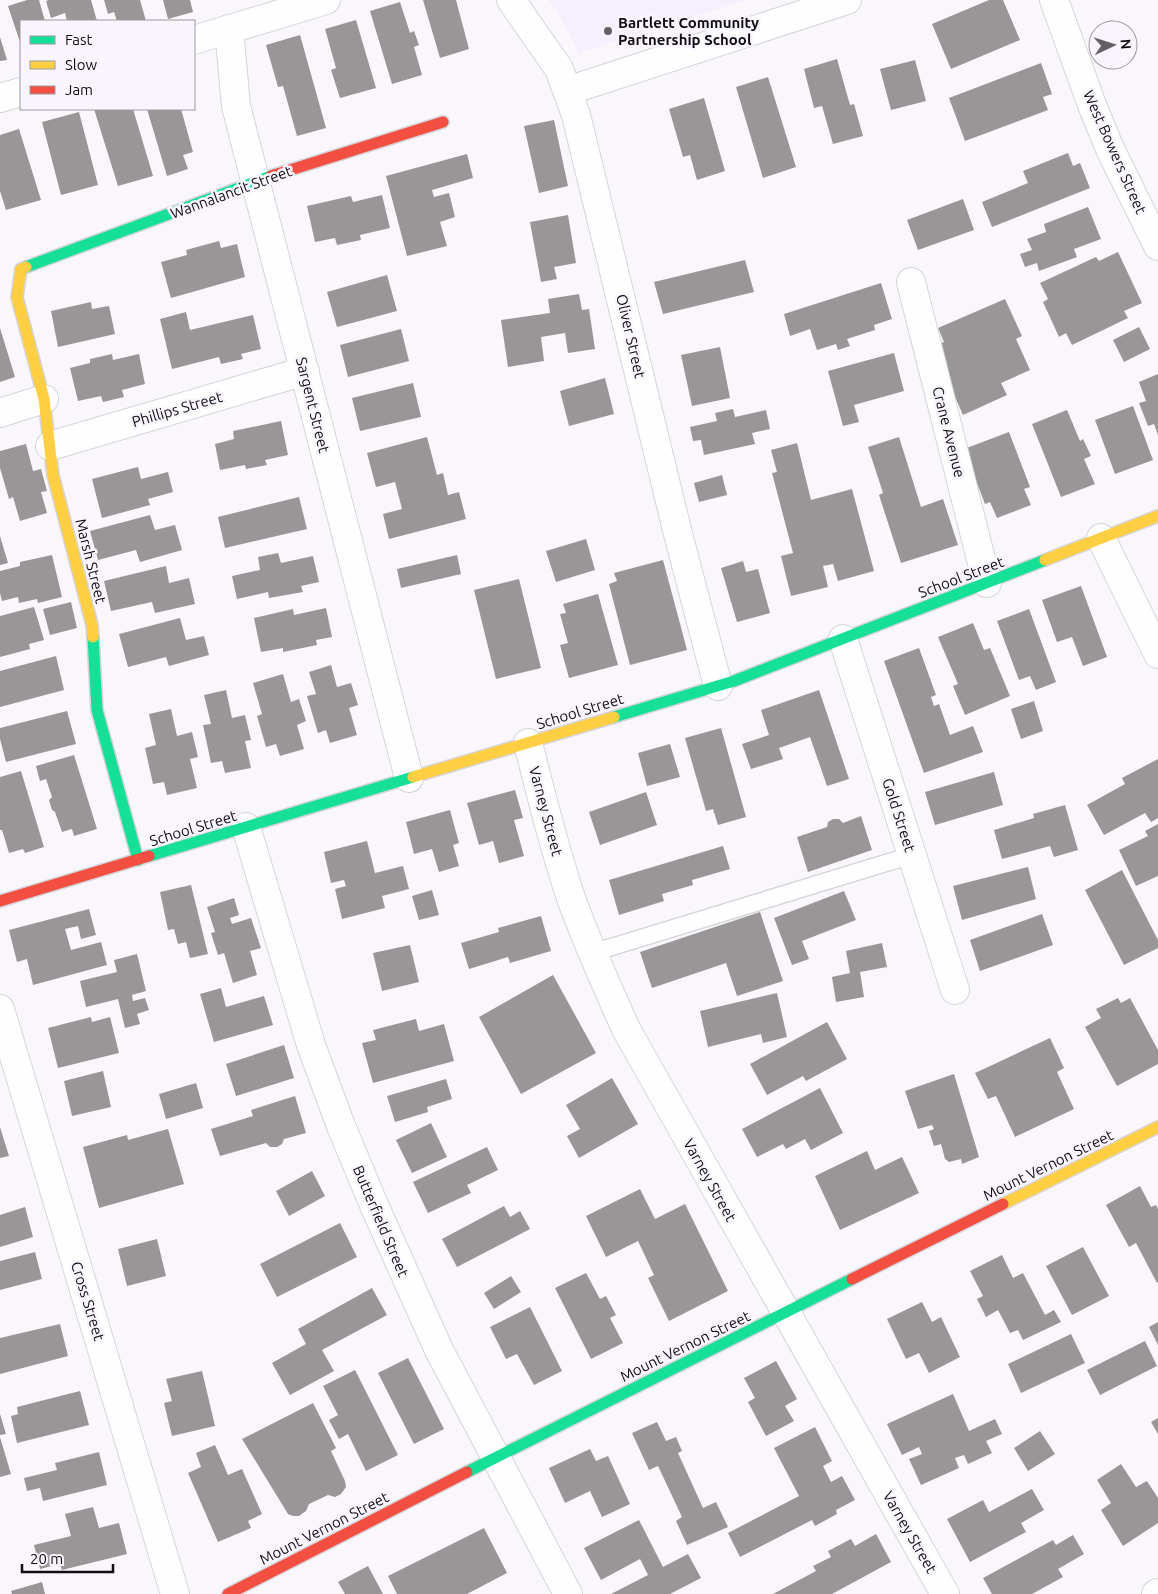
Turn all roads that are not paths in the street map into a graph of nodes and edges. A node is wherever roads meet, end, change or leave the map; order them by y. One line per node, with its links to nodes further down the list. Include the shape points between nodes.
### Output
1 (326, 0): 5 (street)
2 (512, 0): 7 (street, Oliver Street, via 559,69)
3 (847, 0): 7 (street)
4 (1054, 0): 12 (street, West Bowers Street, via 1110,149)
5 (229, 29): 6 (street); 11 (street, Sargent Street, via 236,106)
6 (195, 40)
7 (567, 91): 24 (street, Oliver Street, via 576,115)
8 (20, 92): 9 (street)
9 (0, 98)
10 (443, 122): 11 (street, Wannalancit Street)
11 (255, 181): 13 (street, Wannalancit Street); 15 (street, Sargent Street)
12 (1158, 246)
13 (21, 269): 16 (street, Marsh Street, via 17,297)
14 (911, 282): 21 (street, Crane Avenue)
15 (305, 371): 18 (street, Phillips Street); 26 (street, Sargent Street)
16 (44, 399): 17 (street); 18 (street, Marsh Street)
17 (0, 413)
18 (50, 446): 29 (street, Marsh Street, via 53,475 92,624 97,710)
19 (1158, 516): 20 (street, School Street)
20 (1102, 538): 21 (street, School Street); 23 (street)
21 (988, 583): 22 (street, School Street)
22 (843, 640): 24 (street, School Street); 28 (street, Gold Street)
23 (1158, 654)
24 (718, 686): 25 (street, School Street)
25 (528, 743): 26 (street, School Street); 31 (street, Varney Street, via 553,841)
26 (409, 778): 27 (street, School Street)
27 (246, 827): 29 (street, School Street); 36 (street, Butterfield Street, via 311,1045 341,1126 439,1350)
28 (912, 855): 31 (lane); 32 (street, Gold Street)
29 (138, 860): 30 (street, School Street)
30 (0, 901)
31 (592, 953): 35 (street, Varney Street, via 626,1029)
32 (955, 990)
33 (0, 1009): 37 (street, Cross Street)
34 (1158, 1127): 35 (street, Mount Vernon Street)
35 (785, 1313): 36 (street, Mount Vernon Street); 40 (street, Varney Street)
36 (496, 1457): 38 (street, Mount Vernon Street); 39 (street, Butterfield Street)
37 (175, 1594)
38 (228, 1594)
39 (568, 1594)
40 (945, 1594)

